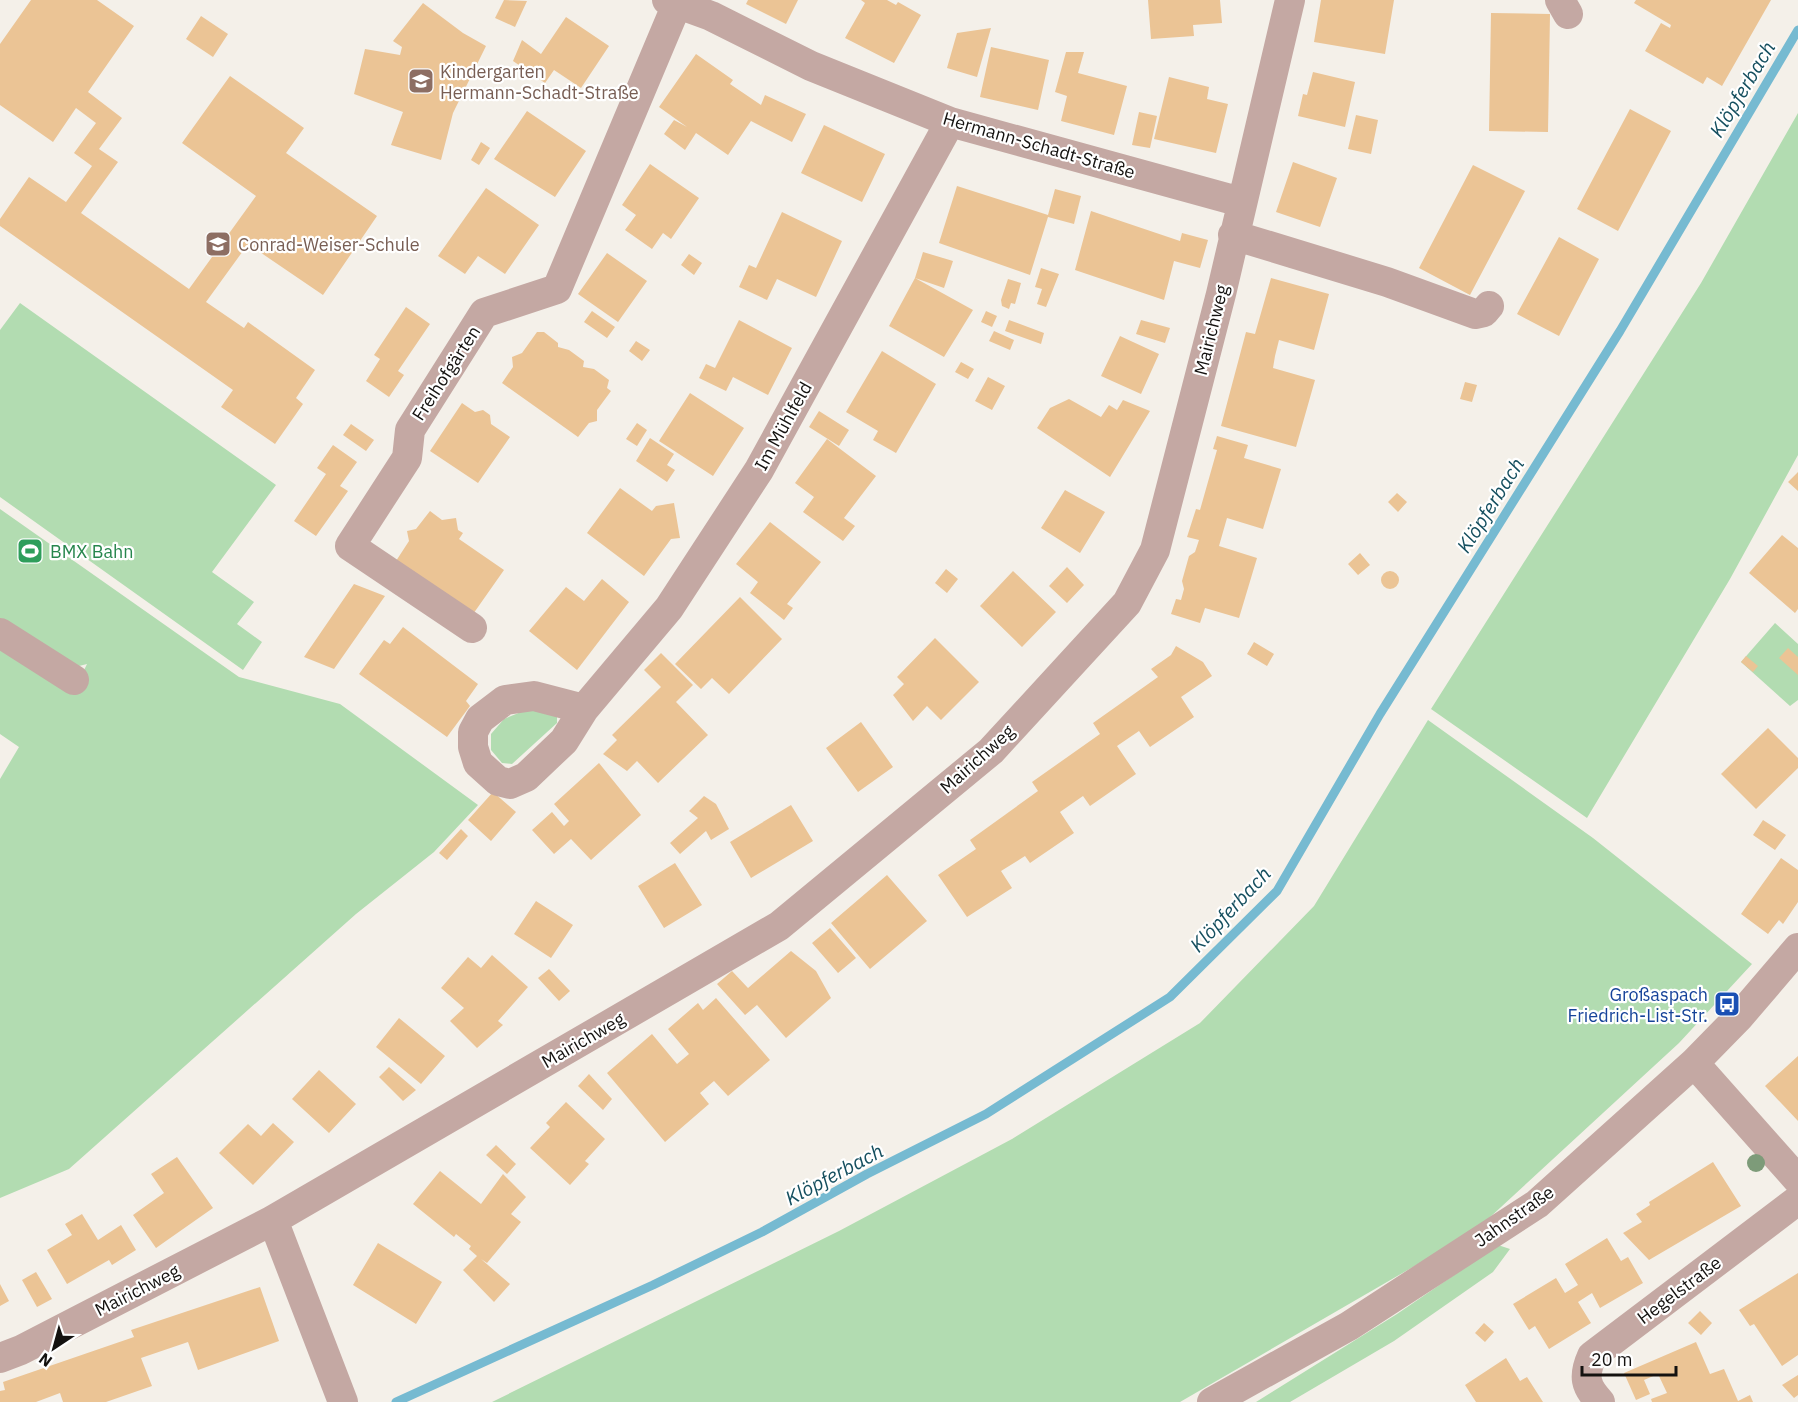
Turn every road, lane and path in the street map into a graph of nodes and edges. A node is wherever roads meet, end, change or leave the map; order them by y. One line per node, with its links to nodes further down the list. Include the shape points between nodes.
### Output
1 (1290, 0): 5 (street, Mairichweg)
2 (672, 2): 3 (street, Hermann-Schadt-Straße); 8 (street, Freihofgärten, via 557,289 484,313 410,430 407,458 350,546)
3 (716, 8): 4 (street, Hermann-Schadt-Straße, via 811,66)
4 (950, 122): 5 (street, Hermann-Schadt-Straße); 11 (street, Im Mühlfeld, via 759,470 669,608)
5 (1241, 202): 6 (street, Mairichweg)
6 (1233, 235): 7 (street, via 1387,282 1474,314); 16 (street, Mairichweg, via 1155,550 1127,603 991,751 779,926)
7 (1489, 306)
8 (472, 628)
9 (0, 633): 10 (street)
10 (74, 680)
11 (584, 710)
12 (1798, 948): 13 (street, Jahnstraße)
13 (1694, 1063): 14 (street); 20 (street, Jahnstraße, via 1537,1204 1349,1326)
14 (1798, 1179)
15 (1798, 1200): 18 (street, Hegelstraße, via 1592,1356 1586,1384)
16 (273, 1220): 17 (street, Mairichweg); 19 (street)
17 (0, 1358)
18 (1596, 1397)
19 (342, 1400)
20 (1212, 1402)

